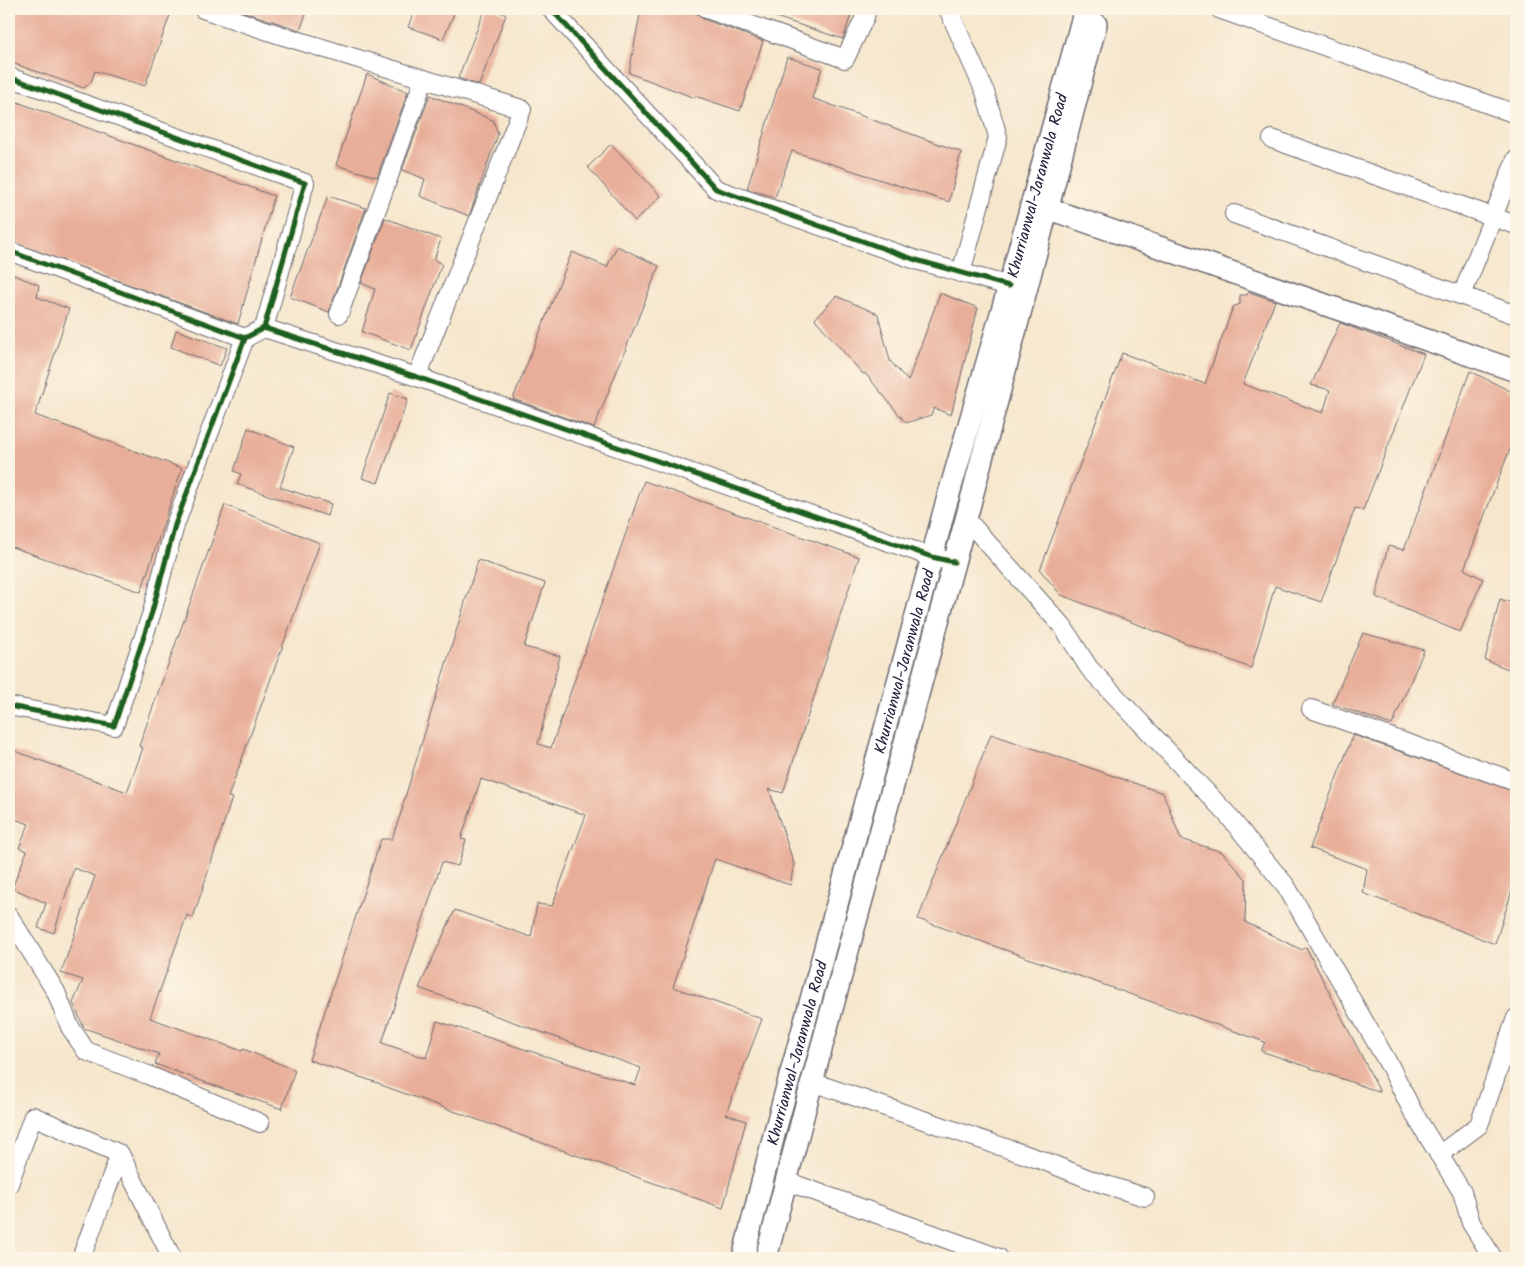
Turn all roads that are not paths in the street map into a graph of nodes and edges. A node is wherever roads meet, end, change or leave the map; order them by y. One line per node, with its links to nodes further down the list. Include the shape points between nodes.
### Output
1 (202, 9): 10 (street)
2 (551, 9): 19 (street, via 716,189)
3 (707, 9): 4 (street, via 845,59)
4 (867, 9)
5 (948, 9): 19 (street, via 985,92 998,137)
6 (1085, 9): 14 (main road, Khurrianwal-Jaranwala Road)
7 (1100, 9): 14 (main road, Khurrianwal-Jaranwala Road)
8 (1219, 9): 11 (street)
9 (9, 77): 24 (street, via 305,183)
10 (424, 79): 22 (street); 27 (street, via 522,109)
11 (1516, 114)
12 (1272, 139): 16 (street)
13 (1516, 158): 16 (street)
14 (1039, 205): 20 (main road, Khurrianwal-Jaranwala Road); 26 (main road); 28 (main road, Khurrianwal-Jaranwala Road)
15 (1234, 214): 21 (street)
16 (1494, 217): 17 (street); 21 (street)
17 (1516, 225)
18 (9, 251): 25 (street)
19 (961, 273): 20 (street)
20 (1009, 286): 29 (main road, Khurrianwal-Jaranwala Road)
21 (1462, 295): 23 (street)
22 (339, 314)
23 (1516, 315)
24 (264, 328): 25 (street); 27 (street)
25 (245, 338): 31 (street, via 175,526 152,612 114,726)
26 (1516, 371)
27 (418, 377): 29 (street)
28 (966, 519): 30 (main road, Khurrianwal-Jaranwala Road); 39 (street, via 1063,628 1089,668 1226,813 1286,886)
29 (932, 557): 30 (street); 45 (main road, Khurrianwal-Jaranwala Road)
30 (954, 562): 36 (main road, Khurrianwal-Jaranwala Road)
31 (9, 706)
32 (1311, 709): 33 (street)
33 (1516, 782)
34 (9, 916): 37 (street, via 56,992 70,1027 86,1050)
35 (1516, 1019): 39 (street, via 1479,1126)
36 (812, 1082): 40 (main road, Khurrianwal-Jaranwala Road); 42 (street)
37 (260, 1123)
38 (120, 1154): 41 (street, via 33,1116); 43 (street); 44 (street)
39 (1438, 1155): 48 (street, via 1462,1192 1471,1223)
40 (786, 1180): 46 (main road, Khurrianwal-Jaranwala Road); 47 (street)
41 (9, 1184)
42 (1145, 1197)
43 (170, 1257)
44 (81, 1258)
45 (743, 1258)
46 (766, 1258)
47 (999, 1258)
48 (1493, 1258)

